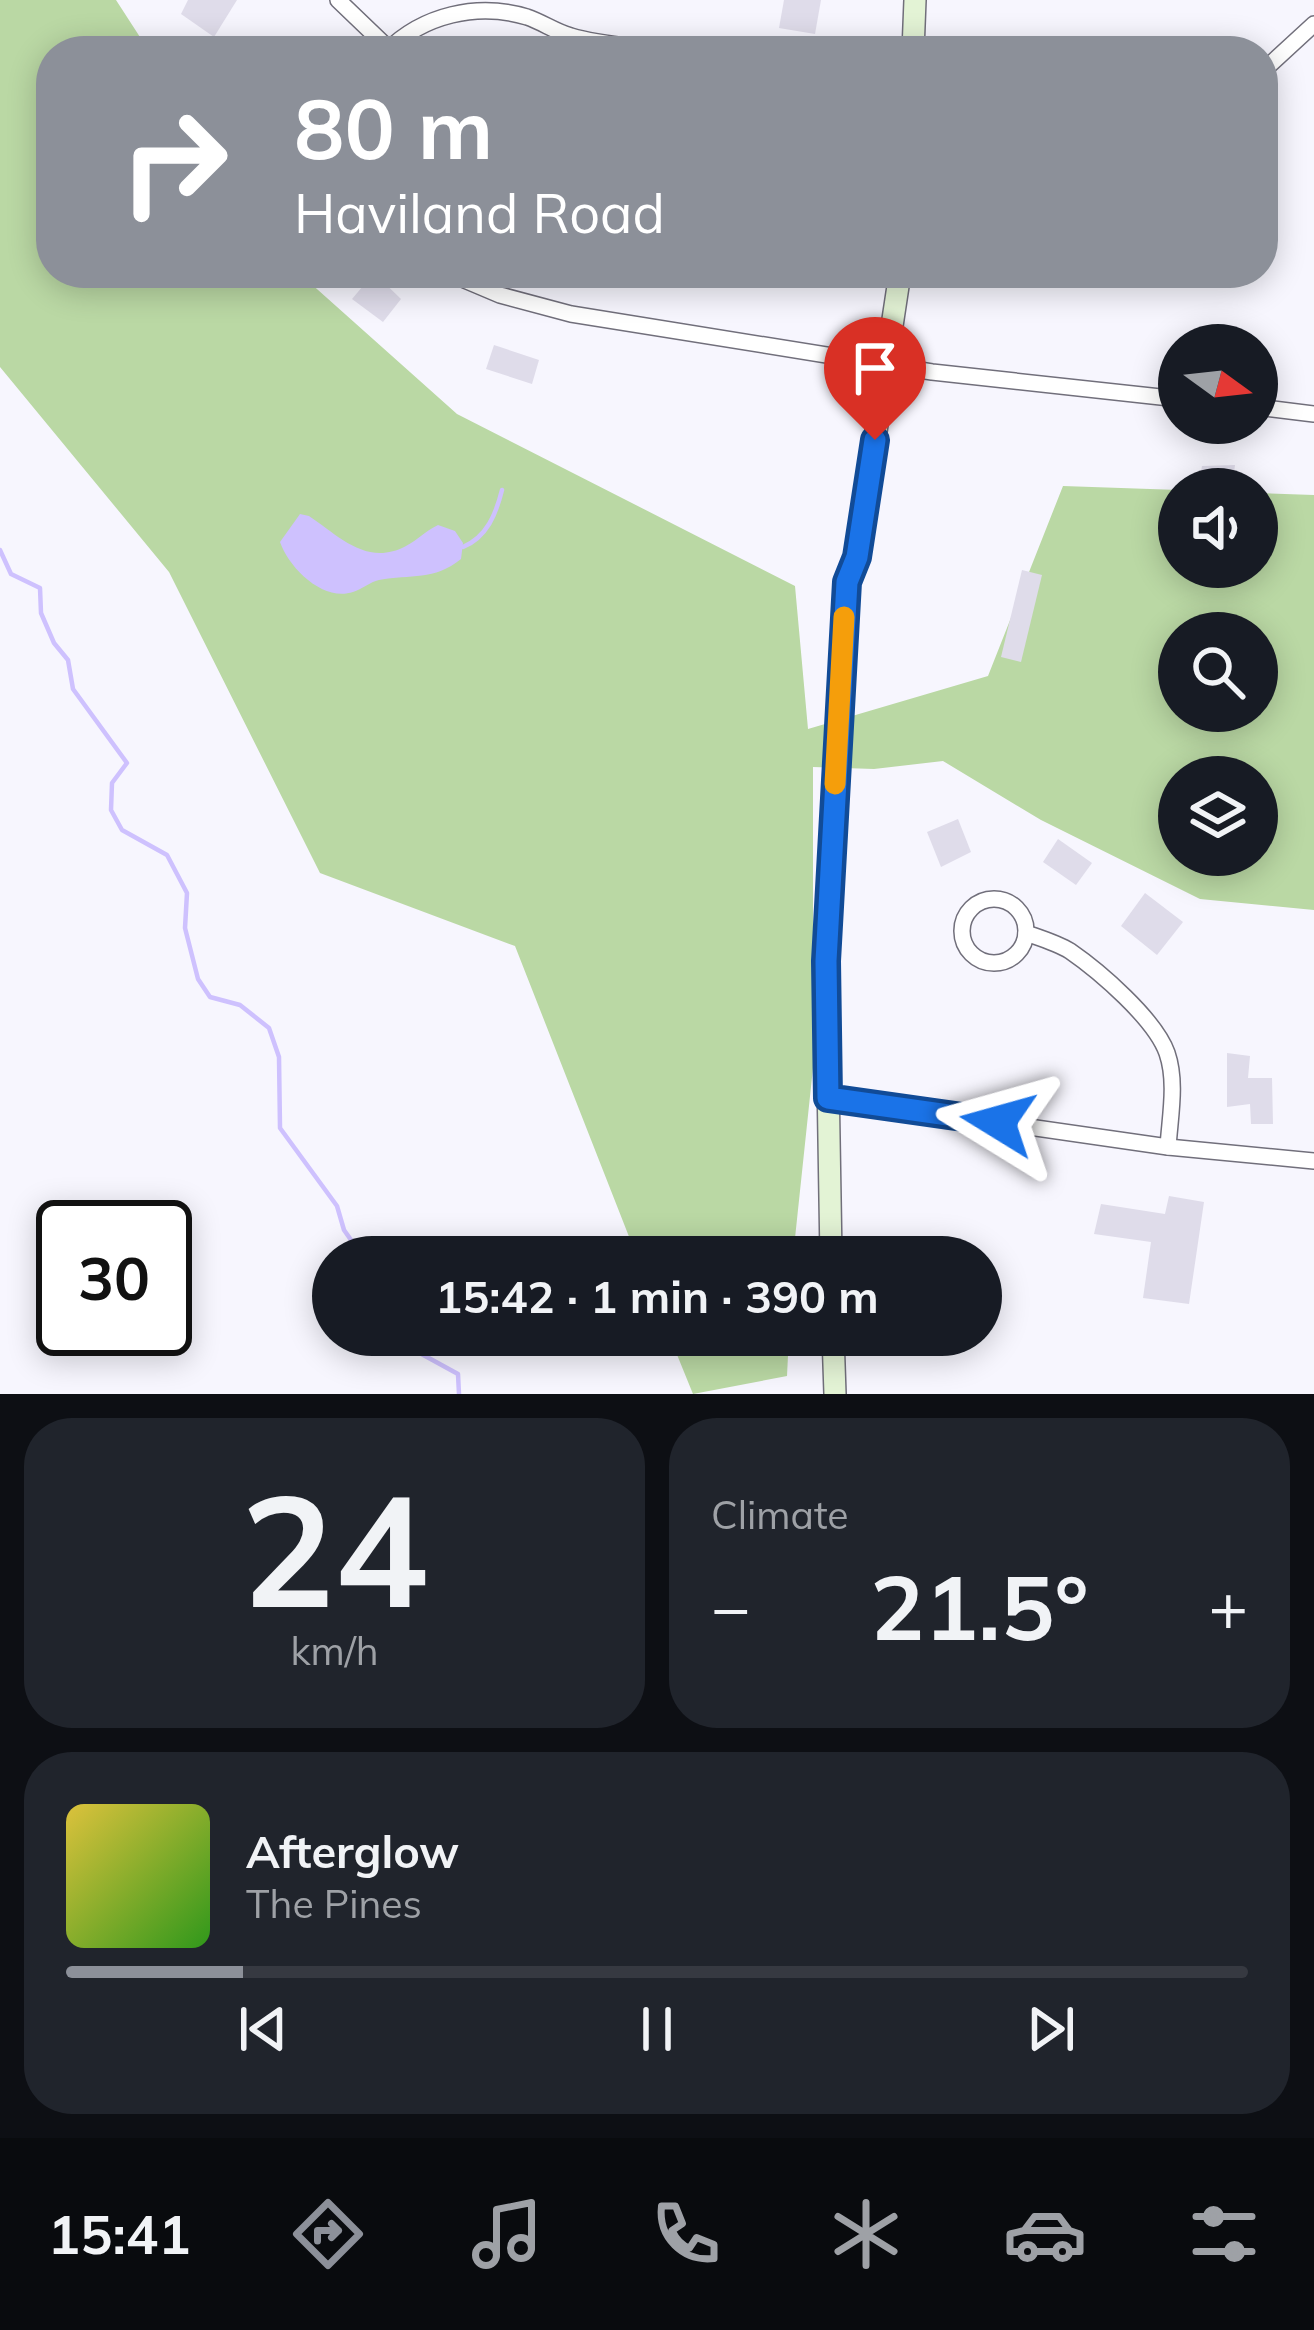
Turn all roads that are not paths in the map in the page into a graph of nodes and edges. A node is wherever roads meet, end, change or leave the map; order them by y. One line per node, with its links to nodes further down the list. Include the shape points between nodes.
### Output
1 (338, 0): 4 (street)
2 (915, 0): 7 (street)
3 (1314, 24): 8 (street)
4 (373, 36)
5 (405, 36): 6 (street, via 445,14 478,12 524,16)
6 (570, 36)
7 (914, 36)
8 (1278, 57)
9 (482, 288): 11 (street, via 571,314)
10 (898, 288): 11 (street)
11 (887, 362): 12 (street); 16 (street, via 847,582 826,961)
12 (1158, 397)
13 (1278, 410): 14 (street)
14 (1314, 414)
15 (1026, 933): 15 (street, via 1021,913 994,898 967,913 962,933 979,960 1000,963 1018,952); 17 (street, via 1066,949 1108,981 1159,1036 1172,1087)
16 (828, 1098): 17 (street); 19 (street)
17 (1168, 1147): 18 (street)
18 (1314, 1161)
19 (831, 1236)
20 (834, 1356): 21 (street)
21 (835, 1394)

